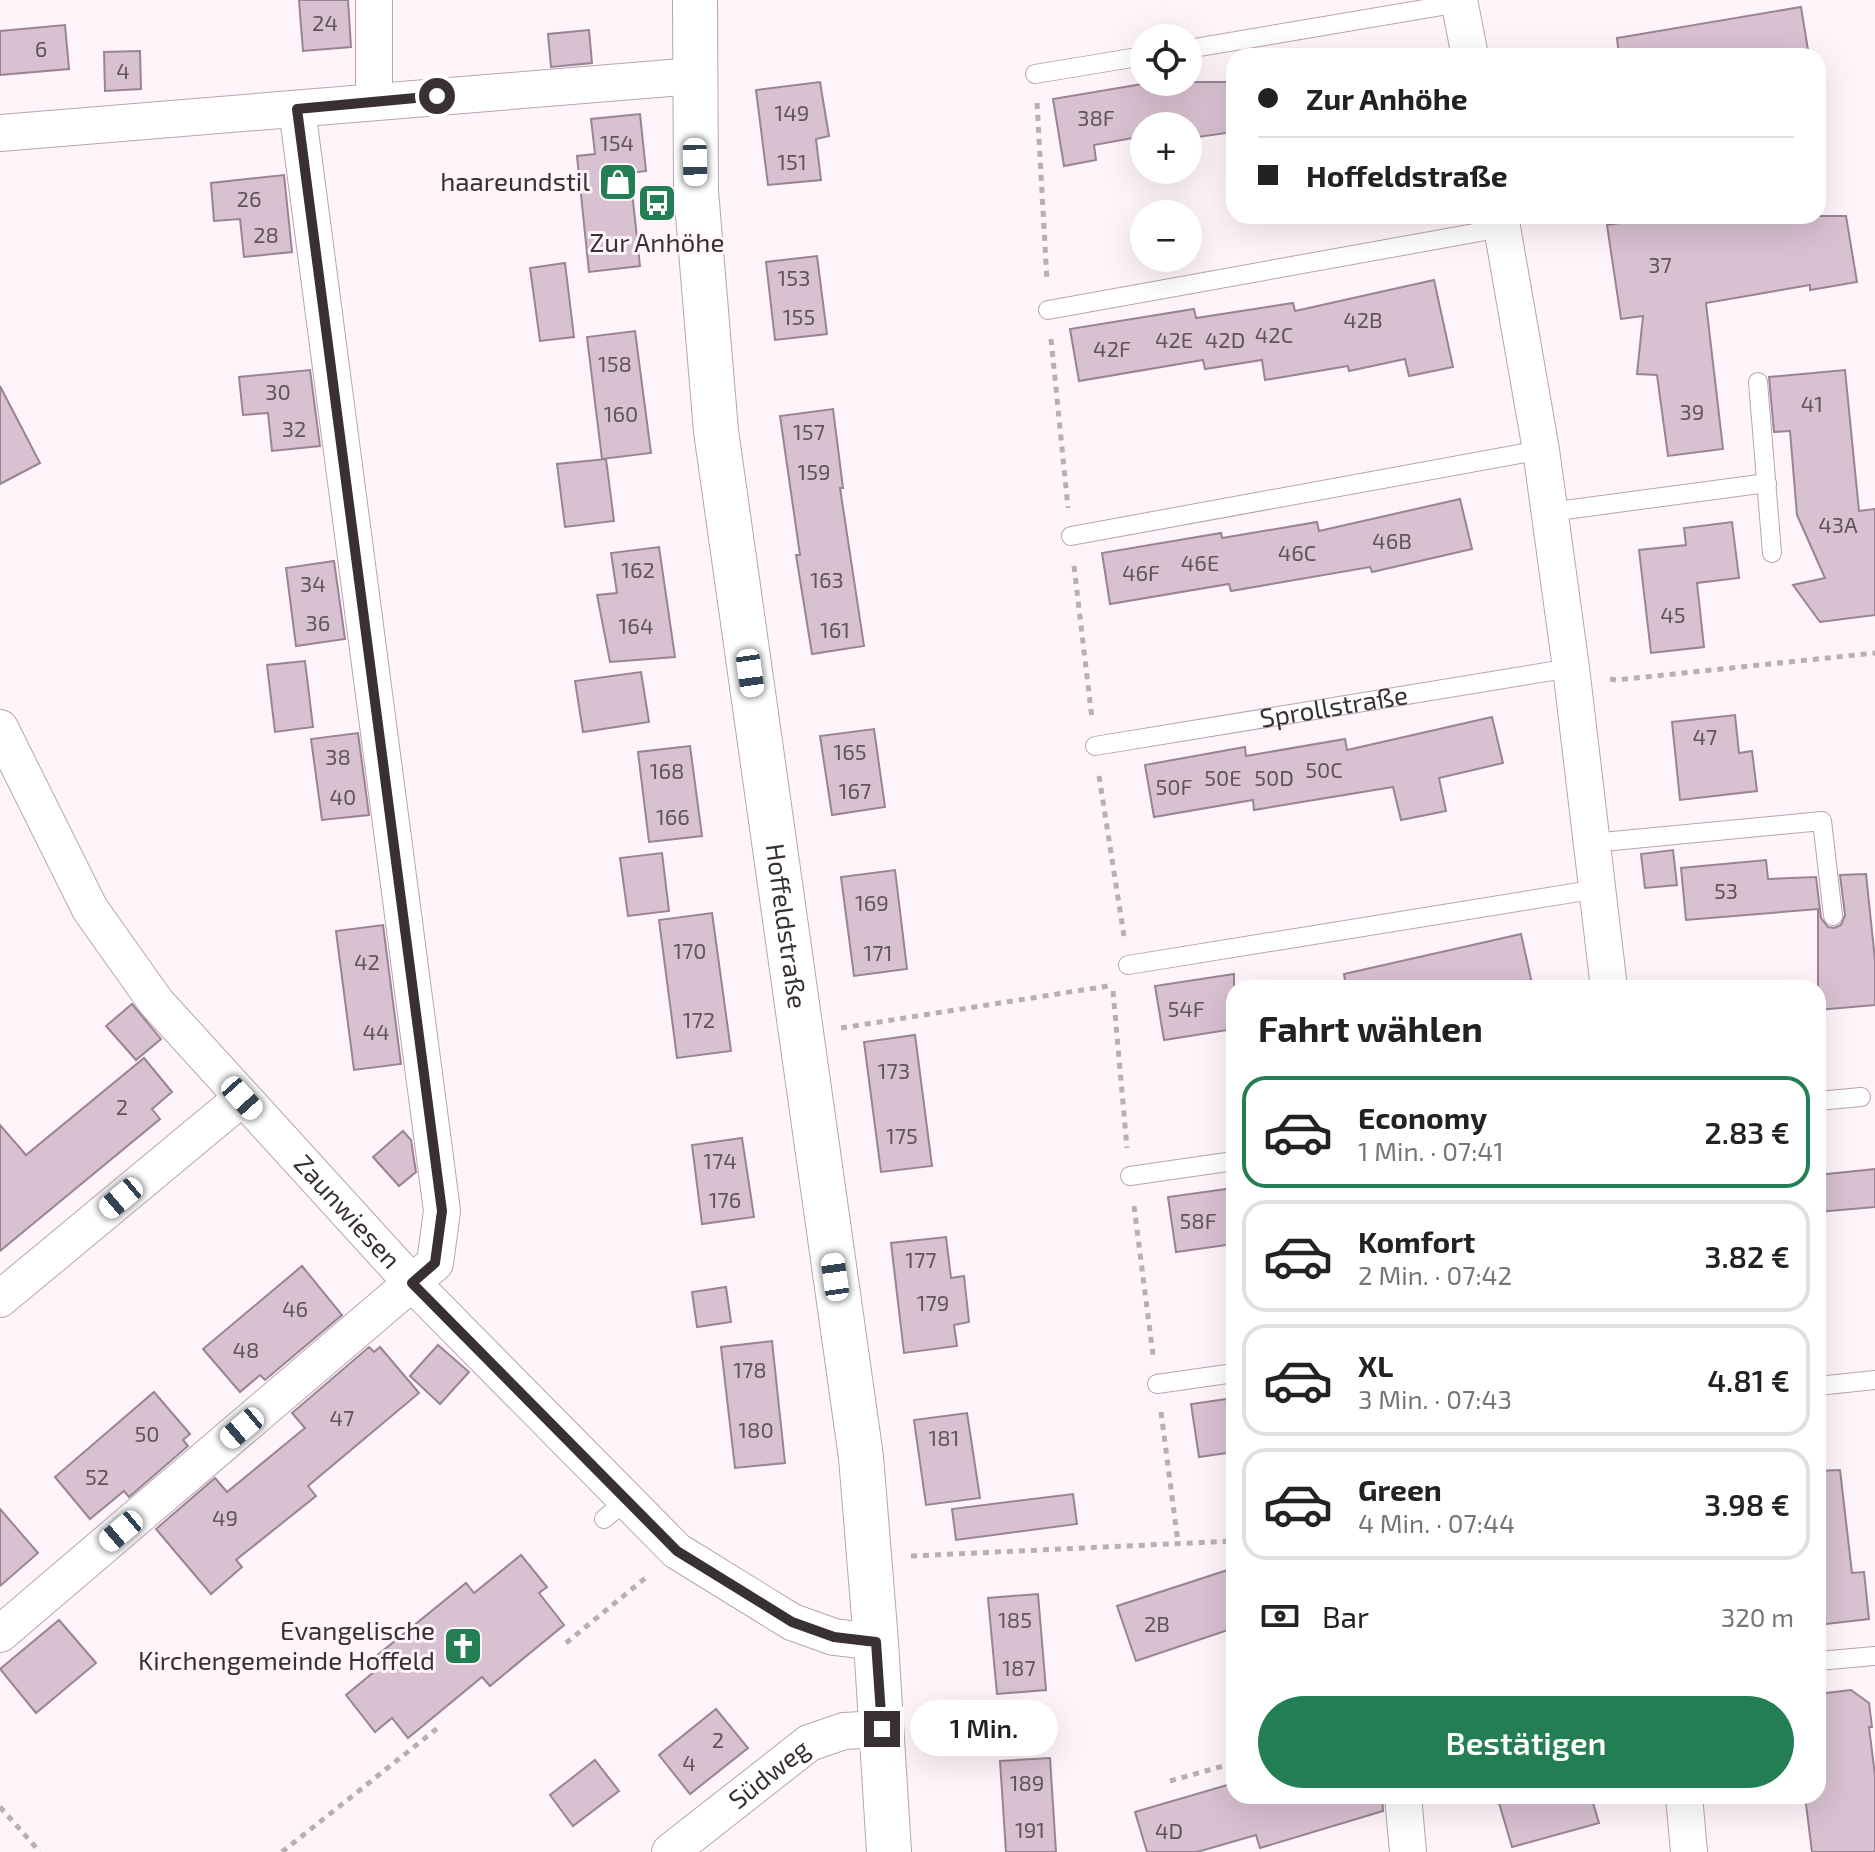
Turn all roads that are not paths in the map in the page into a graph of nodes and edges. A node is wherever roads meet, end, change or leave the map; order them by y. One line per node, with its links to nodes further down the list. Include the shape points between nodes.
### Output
1 (374, 0): 9 (street)
2 (695, 0): 8 (street, Hoffeldstraße)
3 (1460, 2): 4 (lane); 5 (street)
4 (1202, 47)
5 (1469, 48)
6 (1130, 58): 7 (lane)
7 (1035, 74)
8 (694, 76): 9 (street); 41 (street, Hoffeldstraße, via 696,191 716,431 861,1457)
9 (374, 102): 10 (street)
10 (297, 109): 11 (street); 34 (street, via 442,1211 435,1263)
11 (0, 133)
12 (1491, 224): 14 (lane)
13 (1501, 224): 16 (street)
14 (1048, 310)
15 (1758, 382): 17 (lane)
16 (1541, 450): 18 (street); 19 (lane)
17 (1767, 483): 18 (lane); 20 (lane)
18 (1550, 512): 21 (street)
19 (1071, 536)
20 (1772, 553)
21 (1571, 668): 23 (lane, Sprollstraße); 24 (street)
22 (0, 728): 30 (street, Zaunwiesen, via 90,909 156,1002)
23 (1095, 746)
24 (1592, 843): 25 (street); 26 (lane, via 1822,821)
25 (1598, 889): 27 (lane); 28 (street)
26 (1833, 916)
27 (1128, 965)
28 (1608, 980)
29 (1861, 1097): 31 (lane)
30 (242, 1098): 34 (street, Zaunwiesen); 35 (street)
31 (1826, 1100)
32 (1226, 1162): 33 (lane)
33 (1130, 1176)
34 (412, 1283): 40 (street); 41 (street, Zaunwiesen, via 616,1509 792,1622 834,1637)
35 (0, 1299)
36 (1226, 1374): 38 (lane)
37 (1875, 1380): 39 (lane)
38 (1157, 1384)
39 (1826, 1385)
40 (0, 1634)
41 (876, 1642): 44 (street, Hoffeldstraße)
42 (1875, 1656): 43 (lane)
43 (1826, 1660)
44 (882, 1729): 47 (street, Südweg, via 844,1731 809,1743); 48 (street, Hoffeldstraße)
45 (1404, 1804): 49 (street)
46 (1685, 1804): 50 (street)
47 (670, 1852)
48 (889, 1852)
49 (1408, 1852)
50 (1689, 1852)

